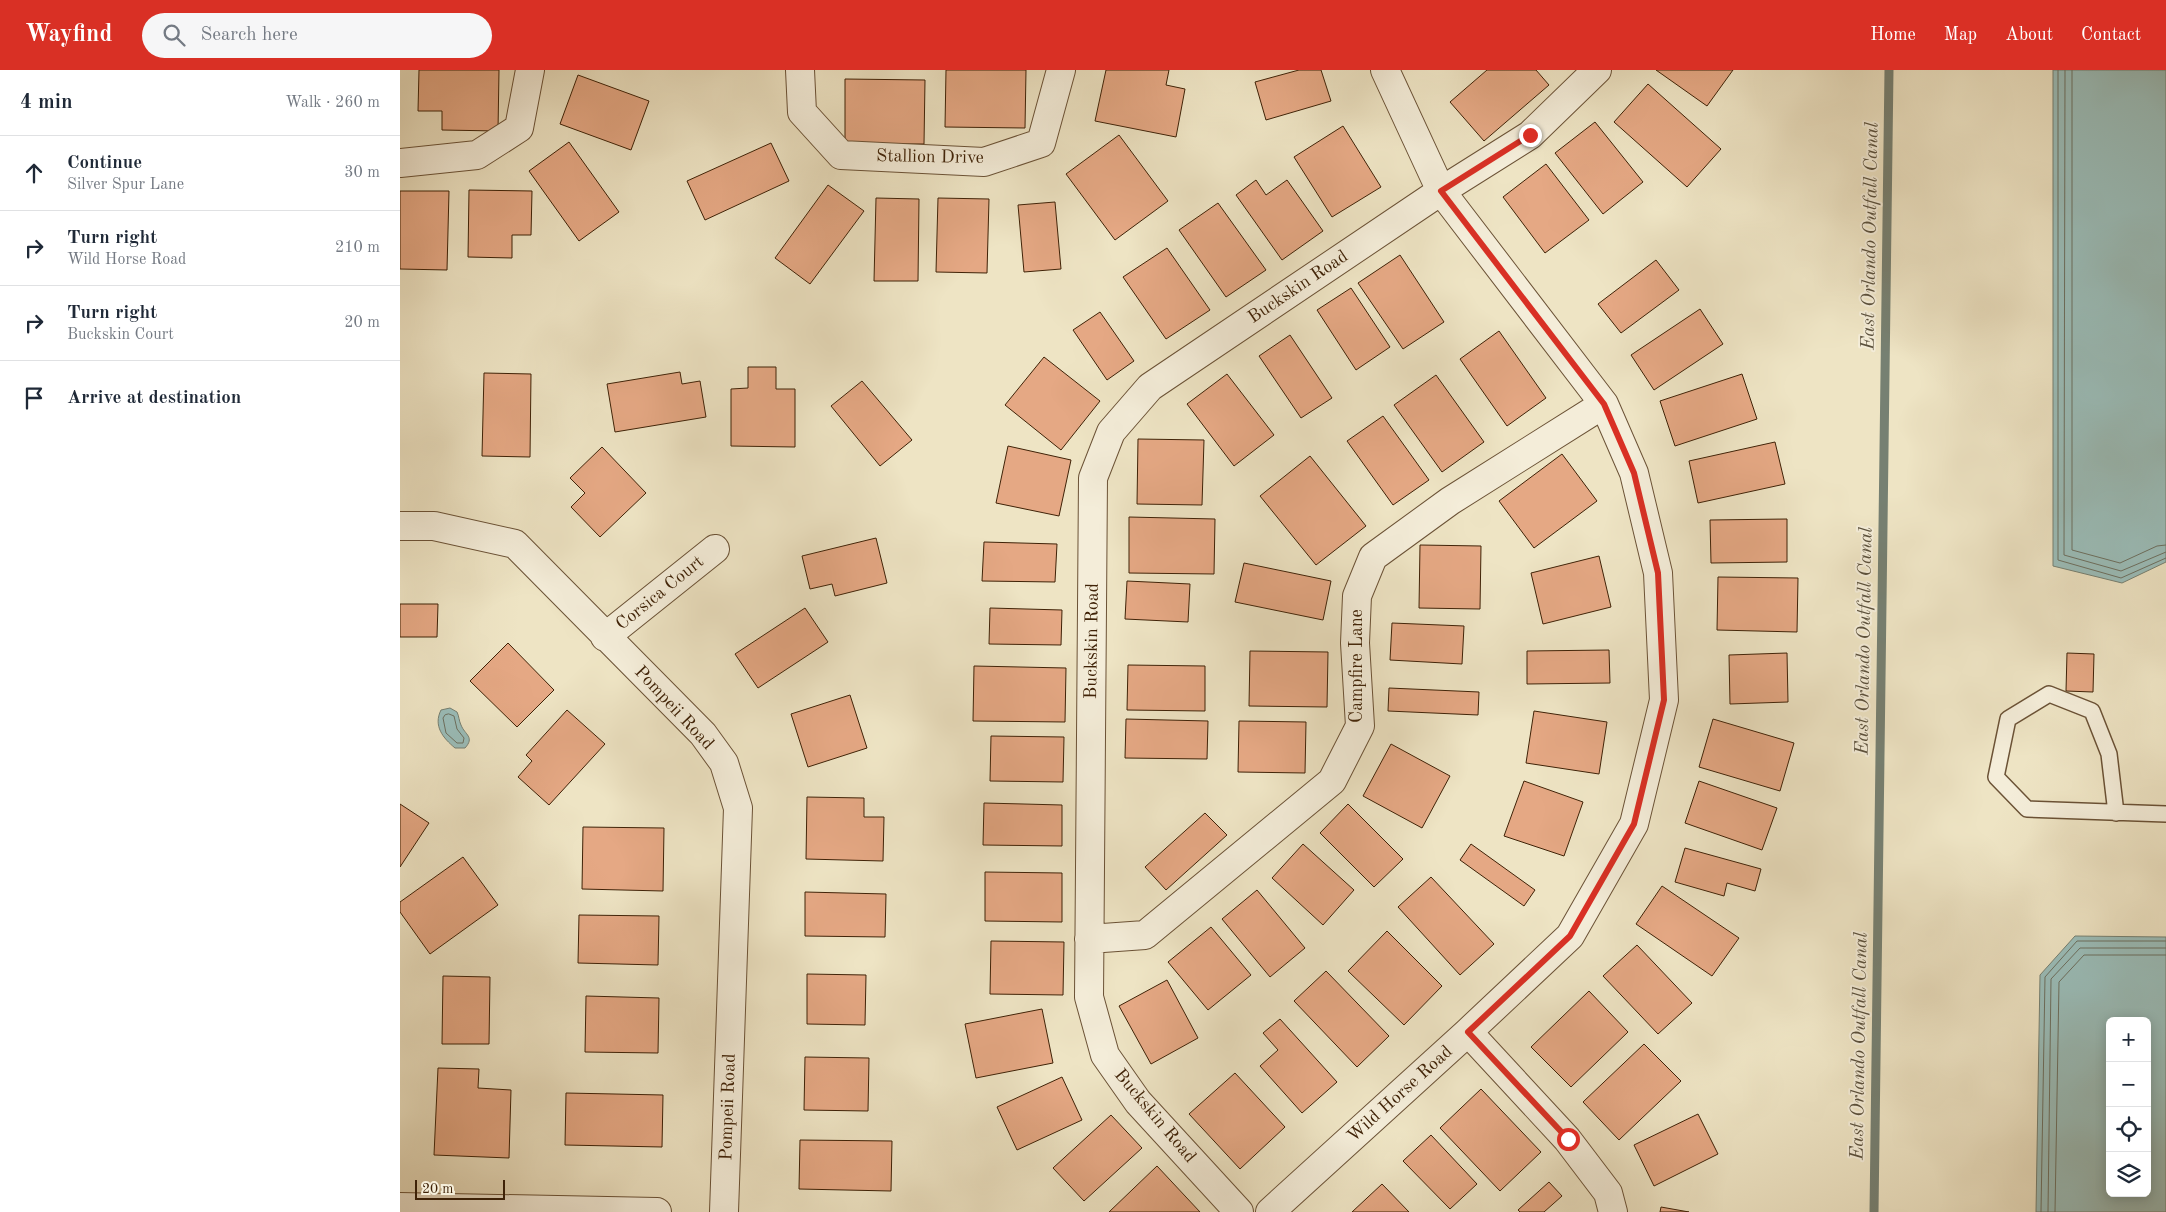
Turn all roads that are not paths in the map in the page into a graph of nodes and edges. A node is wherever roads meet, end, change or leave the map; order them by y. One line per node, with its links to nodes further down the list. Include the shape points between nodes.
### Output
1 (530, 70): 6 (street, via 519,128 477,155)
2 (800, 70): 3 (street, Stallion Drive, via 802,112 841,155 984,162 1041,144)
3 (1061, 70)
4 (1385, 70): 7 (street, Wild Horse Road)
5 (1597, 70): 7 (street, Buckskin Road, via 1530,135)
6 (400, 163)
7 (1441, 191): 8 (street, Wild Horse Road); 14 (street, Buckskin Road, via 1150,387 1111,432 1093,478)
8 (1604, 404): 14 (street, Campfire Lane, via 1450,501 1373,557 1357,596 1355,644 1360,726 1332,781 1145,936); 15 (street, Wild Horse Road, via 1634,473 1658,573 1664,700 1634,824 1570,936)
9 (400, 526): 11 (street, Pompeii Road, via 434,526 515,544)
10 (715, 549): 11 (street, Corsica Court)
11 (605, 637): 18 (street, Pompeii Road, via 703,734 724,764 738,808)
12 (2116, 813): 12 (lane, via 2027,809 1996,777 2008,719 2049,694 2092,711 2110,754); 13 (lane)
13 (2166, 814)
14 (1089, 939): 19 (street, Buckskin Road, via 1089,997 1105,1055 1138,1102)
15 (1468, 1032): 20 (street, Wild Horse Road); 21 (street, via 1568,1139 1608,1192)
16 (400, 1207): 17 (street)
17 (657, 1212)
18 (724, 1212)
19 (1238, 1212)
20 (1270, 1212)
21 (1613, 1212)

